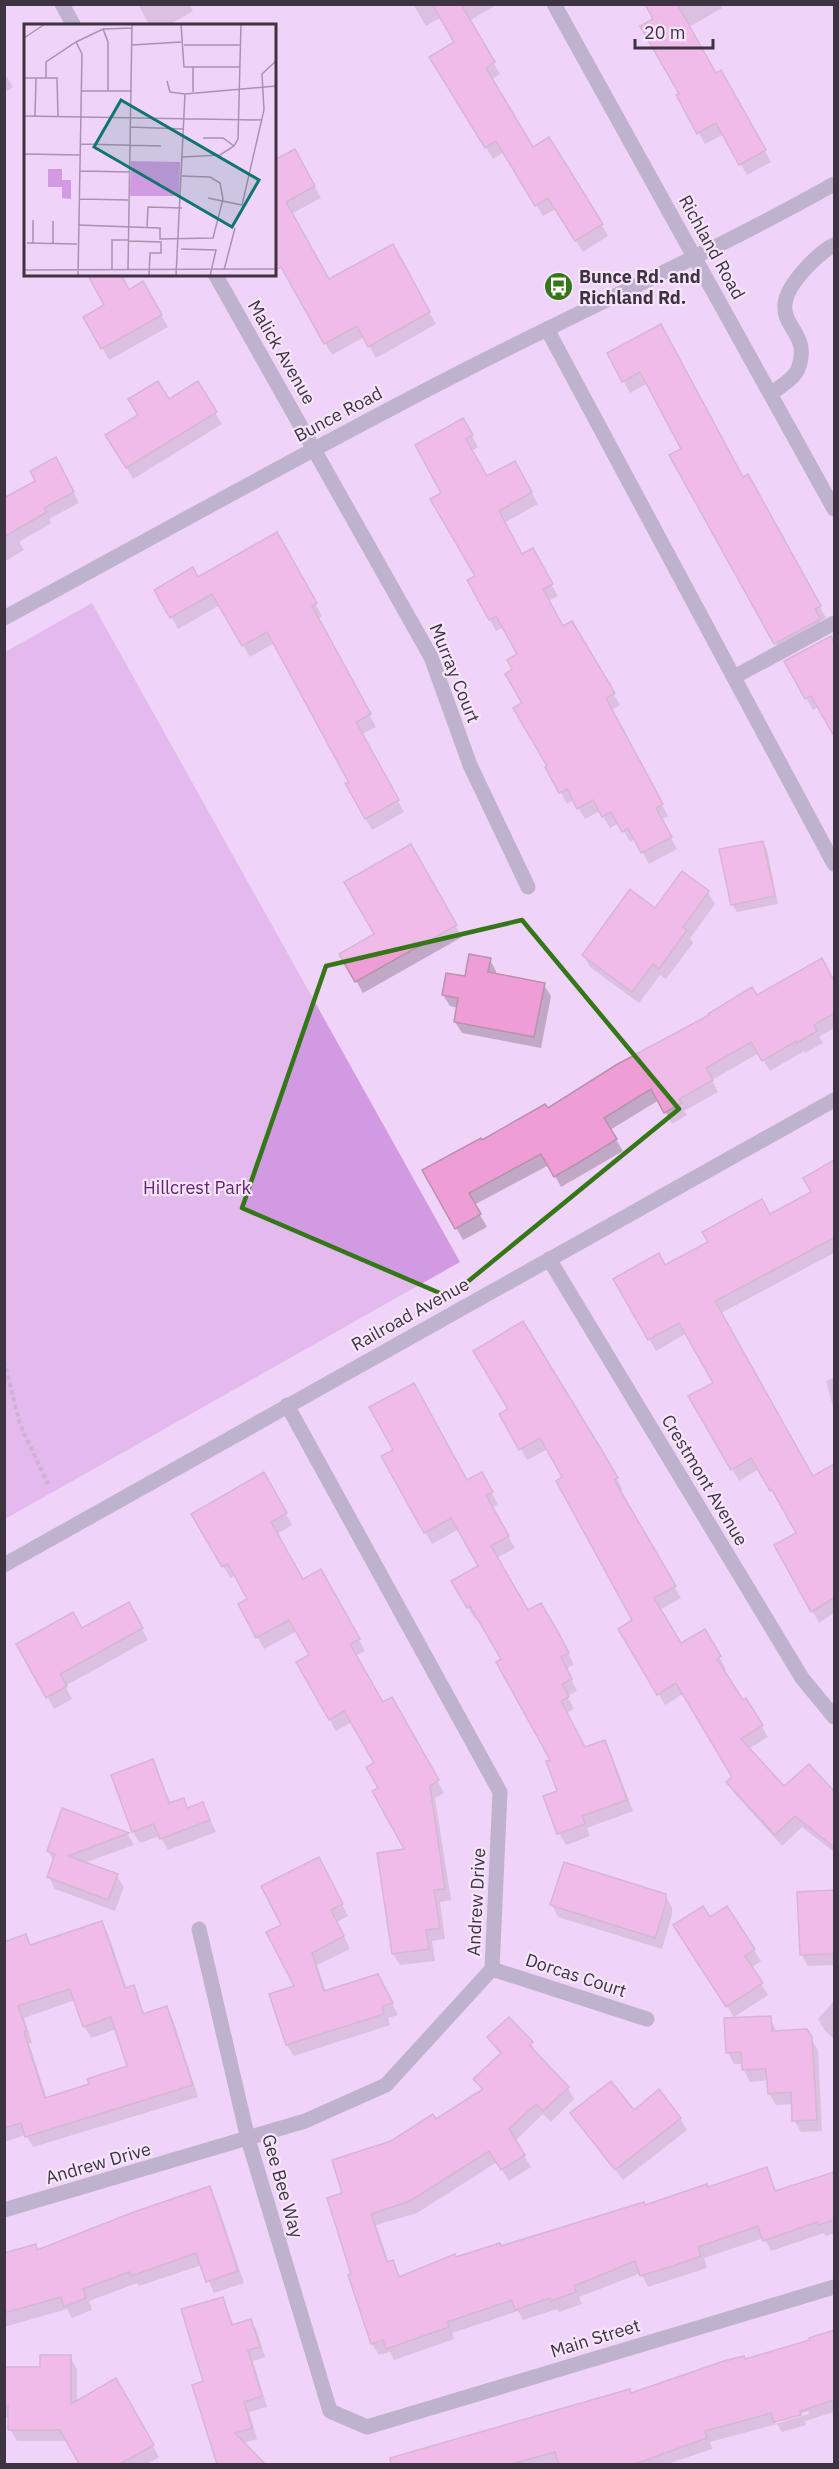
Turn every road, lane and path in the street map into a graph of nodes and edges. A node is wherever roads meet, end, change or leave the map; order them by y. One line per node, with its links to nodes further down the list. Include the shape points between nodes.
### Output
1 (62, 4): 3 (street)
2 (554, 4): 6 (street, Richland Road)
3 (73, 24)
4 (834, 184): 6 (street, Bunce Road)
5 (834, 245): 9 (street, via 797,278 785,303 787,317 802,344 801,357 798,371)
6 (697, 258): 8 (street, Bunce Road); 9 (street, Richland Road)
7 (216, 276): 10 (street, Malick Avenue)
8 (547, 329): 10 (street, Bunce Road); 14 (street)
9 (771, 394): 11 (street, Richland Road)
10 (314, 449): 12 (street, Bunce Road); 16 (street, Murray Court, via 431,657 470,765)
11 (834, 508)
12 (4, 618)
13 (834, 623): 14 (street)
14 (734, 677): 15 (street)
15 (834, 864)
16 (528, 887)
17 (834, 1100): 18 (street, Railroad Avenue)
18 (549, 1259): 20 (street, Railroad Avenue); 23 (street, Crestmont Avenue, via 802,1678)
19 (4, 1360): 21 (path, via 20,1424)
20 (286, 1405): 22 (street, Railroad Avenue); 25 (street, Andrew Drive, via 500,1792)
21 (48, 1484)
22 (4, 1565)
23 (834, 1717)
24 (199, 1929): 27 (street, Gee Bee Way)
25 (492, 1969): 26 (street, Dorcas Court); 27 (street, Andrew Drive, via 386,2085 305,2121)
26 (647, 2019)
27 (248, 2139): 28 (street, Andrew Drive); 30 (street, Gee Bee Way, via 330,2411)
28 (4, 2210)
29 (834, 2287): 30 (street, Main Street)
30 (367, 2427)

